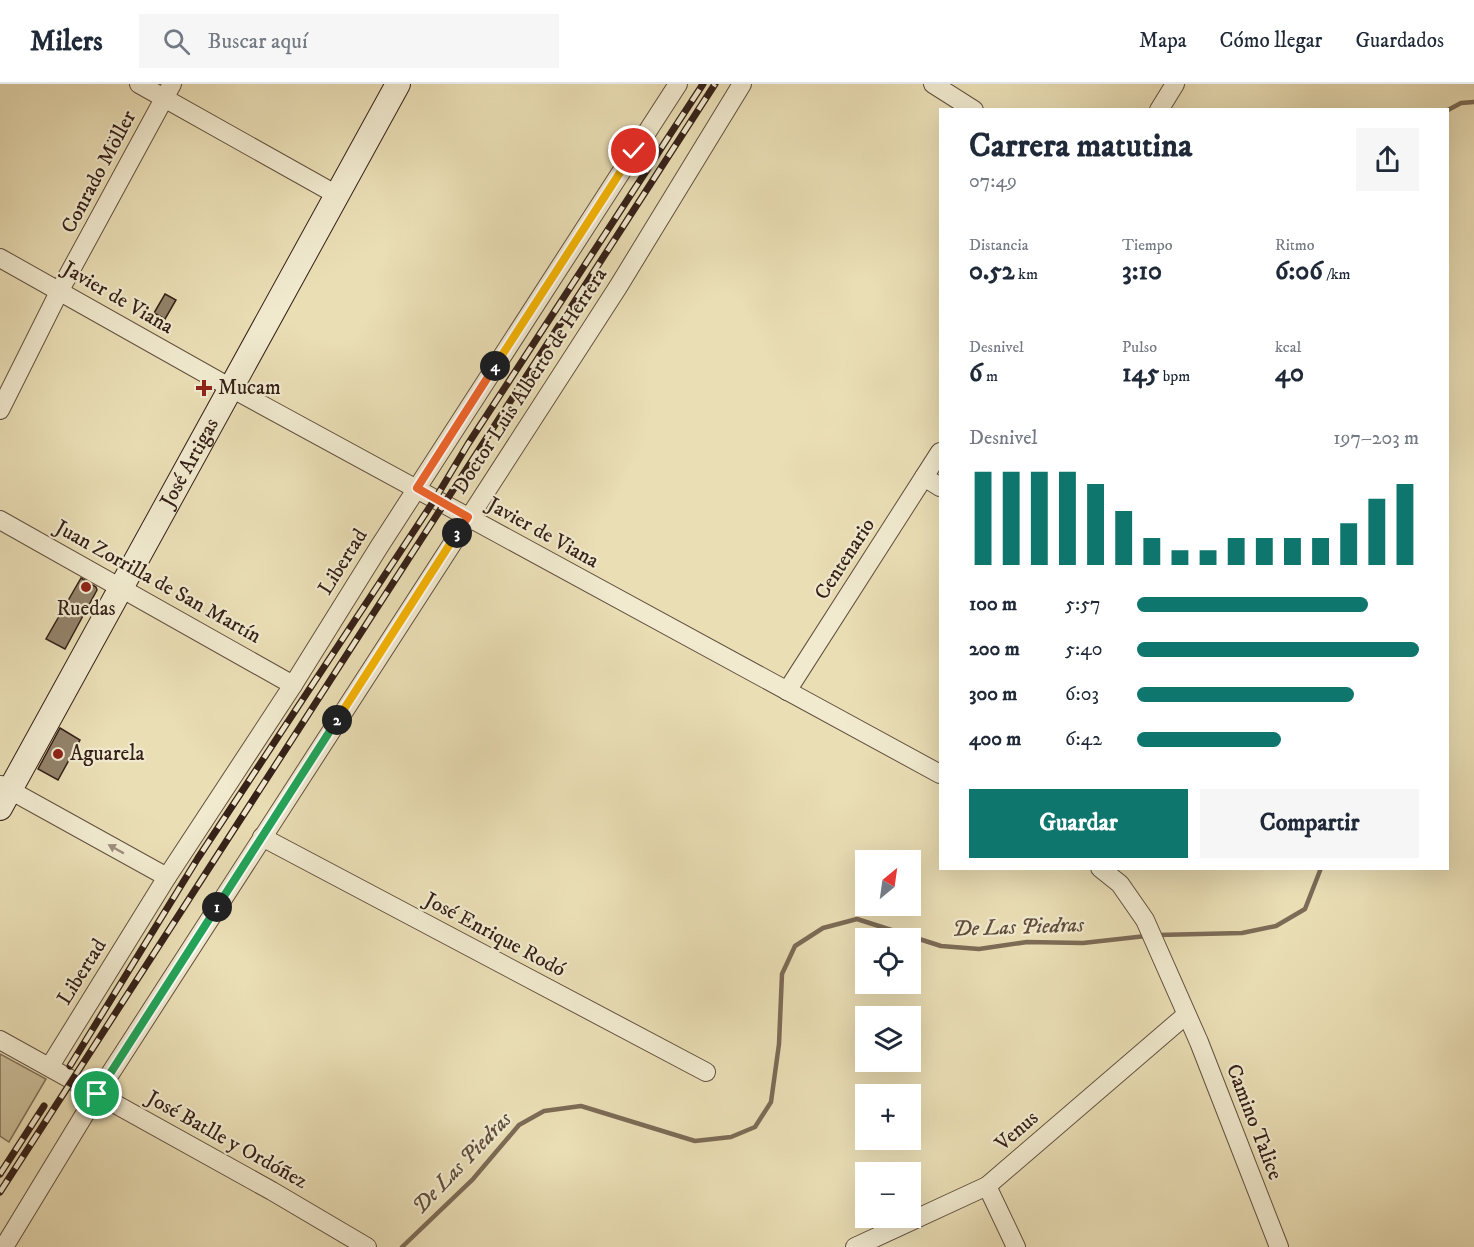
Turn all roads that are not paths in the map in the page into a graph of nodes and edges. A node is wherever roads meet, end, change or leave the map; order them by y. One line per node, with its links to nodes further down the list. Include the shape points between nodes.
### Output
1 (140, 84): 7 (street)
2 (398, 84): 10 (street, José Artigas)
3 (678, 84): 18 (street, Libertad)
4 (742, 84): 19 (street, Doctor Luis Alberto de Herrera, via 618,287)
5 (933, 84): 8 (street)
6 (1175, 84): 9 (street)
7 (168, 91): 10 (street); 12 (street, Conrado Möller)
8 (971, 108)
9 (1161, 108)
10 (337, 195): 13 (street, José Artigas)
11 (0, 258): 12 (street, Javier de Viana)
12 (60, 291): 13 (street, Javier de Viana); 14 (street, Conrado Möller)
13 (231, 388): 18 (street, Javier de Viana); 21 (street, José Artigas)
14 (0, 410)
15 (939, 454): 16 (street, Centenario)
16 (924, 477): 17 (street); 23 (street, Centenario)
17 (939, 486)
18 (417, 488): 19 (street, Javier de Viana); 22 (street, Libertad)
19 (468, 517): 23 (street, Javier de Viana); 26 (street, Doctor Luis Alberto de Herrera)
20 (0, 520): 21 (street, Juan Zorrilla de San Martín)
21 (122, 587): 22 (street, Juan Zorrilla de San Martín); 25 (street, José Artigas)
22 (293, 685): 28 (street, Libertad)
23 (787, 691): 24 (street, Javier de Viana)
24 (939, 773)
25 (3, 794): 28 (street, one-way to 25)
26 (262, 837): 32 (street, José Enrique Rodó); 33 (street, Doctor Luis Alberto de Herrera)
27 (1102, 870): 29 (street, via 1120,884 1145,920)
28 (167, 878): 31 (street, Libertad)
29 (1186, 1015): 34 (street, Venus); 39 (street, Camino Talice)
30 (0, 1040): 31 (street, José Batlle y Ordóñez)
31 (50, 1066): 33 (street, José Batlle y Ordóñez)
32 (706, 1072)
33 (97, 1094): 35 (street, José Batlle y Ordóñez); 36 (street, Doctor Luis Alberto de Herrera)
34 (987, 1186): 37 (street, Venus); 38 (street)
35 (363, 1244)
36 (4, 1247)
37 (855, 1247)
38 (1016, 1247)
39 (1279, 1247)

